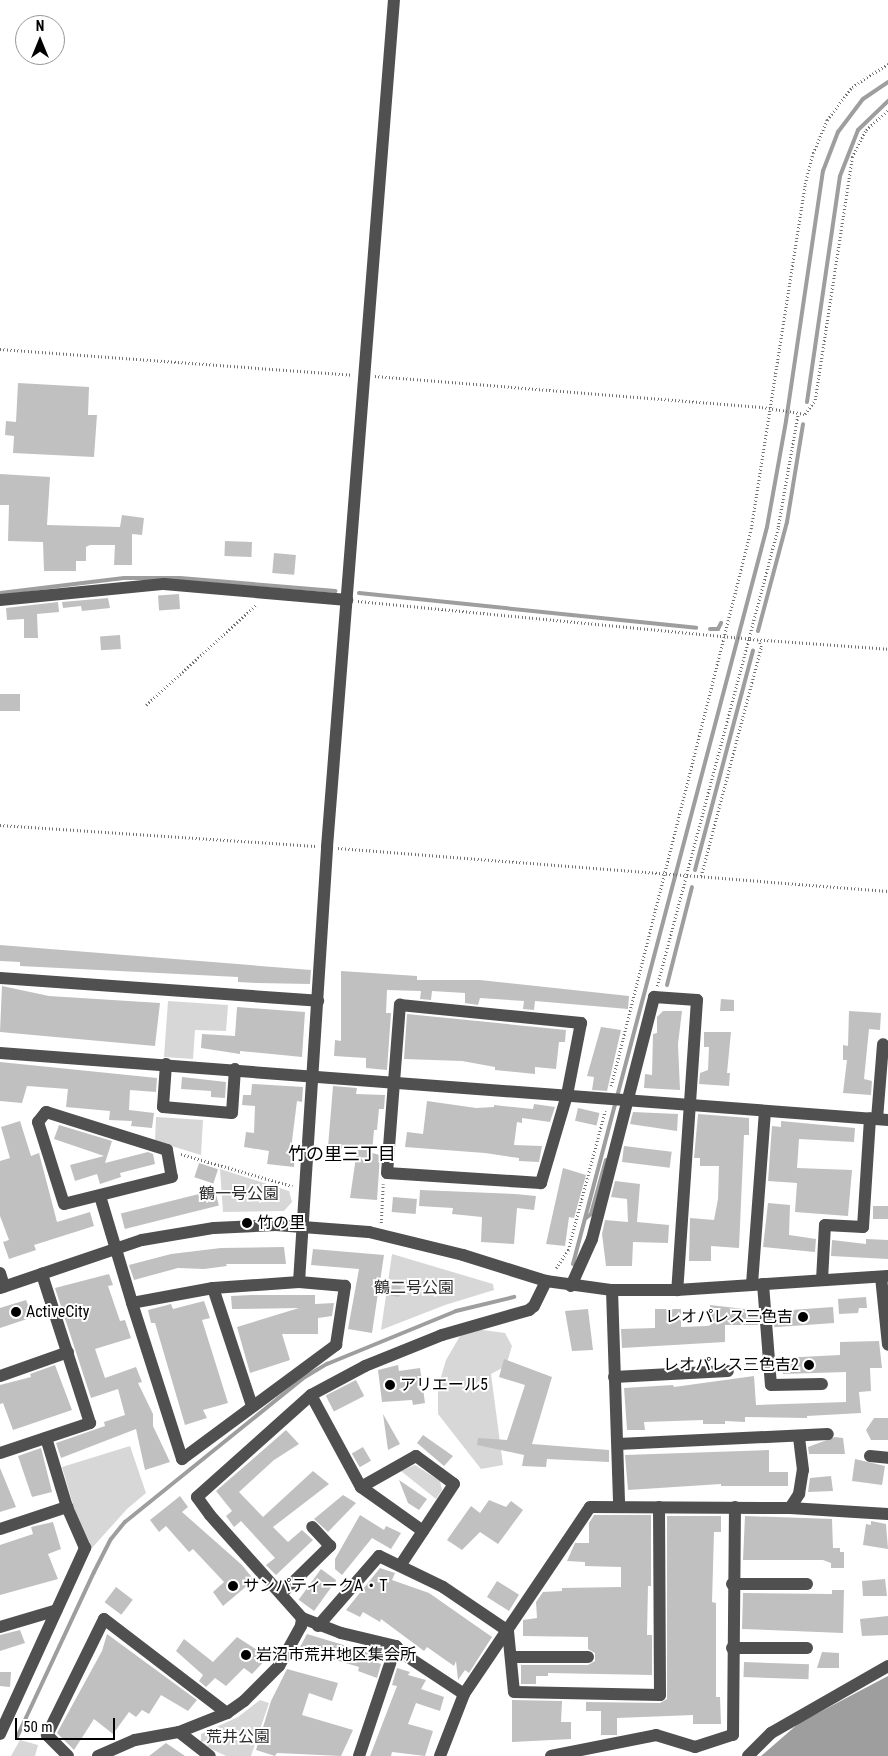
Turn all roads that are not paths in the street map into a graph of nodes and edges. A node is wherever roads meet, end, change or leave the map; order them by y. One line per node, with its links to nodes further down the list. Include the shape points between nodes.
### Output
1 (394, 0): 3 (street)
2 (0, 600): 3 (street, via 164,584)
3 (347, 600): 5 (street)
4 (0, 978): 5 (street)
5 (318, 1001): 10 (street)
6 (883, 1044): 16 (street)
7 (0, 1052): 8 (street)
8 (166, 1064): 9 (street); 9 (street, via 163,1107 232,1113)
9 (235, 1069): 10 (street)
10 (312, 1076): 11 (street); 18 (street)
11 (394, 1081): 12 (street); 12 (street, via 400,1005 581,1024); 12 (street, via 387,1173 541,1183)
12 (567, 1096): 13 (street)
13 (618, 1100): 14 (street); 14 (street, via 654,997 697,1000); 27 (street, via 592,1238)
14 (690, 1105): 15 (street); 31 (street)
15 (765, 1111): 16 (street); 26 (street)
16 (879, 1119): 23 (street, via 863,1227 824,1225)
17 (100, 1196): 17 (street, via 64,1204 38,1122 46,1112 167,1150 172,1177); 19 (street)
18 (301, 1226): 19 (street, via 214,1228); 24 (street, via 369,1232); 25 (street)
19 (115, 1247): 21 (street); 32 (street)
20 (0, 1273): 28 (street)
21 (42, 1274): 28 (street); 34 (street)
22 (885, 1276): 23 (street); 33 (street)
23 (822, 1280): 26 (street)
24 (546, 1281): 27 (street); 39 (street, via 529,1310 442,1335 365,1366)
25 (299, 1282): 29 (street); 40 (street, via 345,1286 336,1345)
26 (757, 1284): 31 (street); 38 (street, via 771,1385)
27 (571, 1286): 30 (street)
28 (2, 1287)
29 (213, 1288): 32 (street); 40 (street)
30 (612, 1290): 31 (street); 37 (street)
31 (677, 1290)
32 (132, 1303): 40 (street, via 182,1458)
33 (888, 1345)
34 (68, 1352): 36 (street); 43 (street, via 90,1423)
35 (728, 1371): 37 (street)
36 (0, 1376)
37 (614, 1377): 44 (street)
38 (822, 1384)
39 (311, 1395): 48 (street); 61 (street, via 197,1497)
40 (252, 1406)
41 (828, 1434): 42 (street)
42 (799, 1436): 44 (street); 53 (street, via 803,1470 799,1494)
43 (46, 1438): 45 (street); 50 (street)
44 (618, 1444): 49 (street)
45 (0, 1453)
46 (870, 1456): 47 (street)
47 (888, 1458)
48 (361, 1487): 57 (street, via 378,1502); 57 (street, via 416,1456 454,1484)
49 (619, 1506): 51 (street); 66 (street, via 590,1507)
50 (68, 1507): 56 (street); 62 (street, via 85,1548)
51 (659, 1507): 52 (street); 70 (street, via 660,1694 514,1692)
52 (735, 1507): 53 (street); 59 (street)
53 (790, 1508): 54 (street)
54 (888, 1514)
55 (312, 1527): 61 (street, via 330,1546)
56 (0, 1529)
57 (424, 1531): 58 (street)
58 (400, 1566): 64 (street, via 379,1556); 66 (street, via 443,1587)
59 (732, 1584): 60 (street); 68 (street)
60 (807, 1584)
61 (281, 1594): 63 (street)
62 (57, 1610): 65 (street); 76 (street)
63 (302, 1618): 64 (street); 74 (street, via 278,1666)
64 (318, 1626): 67 (street)
65 (0, 1627)
66 (508, 1631): 70 (street); 73 (street)
67 (396, 1646): 73 (street); 80 (street)
68 (732, 1648): 69 (street); 82 (street, via 733,1735 695,1747 656,1735)
69 (807, 1648)
70 (512, 1657): 71 (street)
71 (588, 1657)
72 (888, 1666): 83 (street, via 771,1733)
73 (464, 1694): 81 (street)
74 (227, 1713): 75 (street); 77 (street, via 104,1619 47,1735)
75 (179, 1732): 78 (street, via 135,1740); 79 (street)
76 (0, 1734)
77 (68, 1756)
78 (98, 1756)
79 (210, 1756)
80 (358, 1756)
81 (440, 1756)
82 (551, 1756)
83 (748, 1756)

